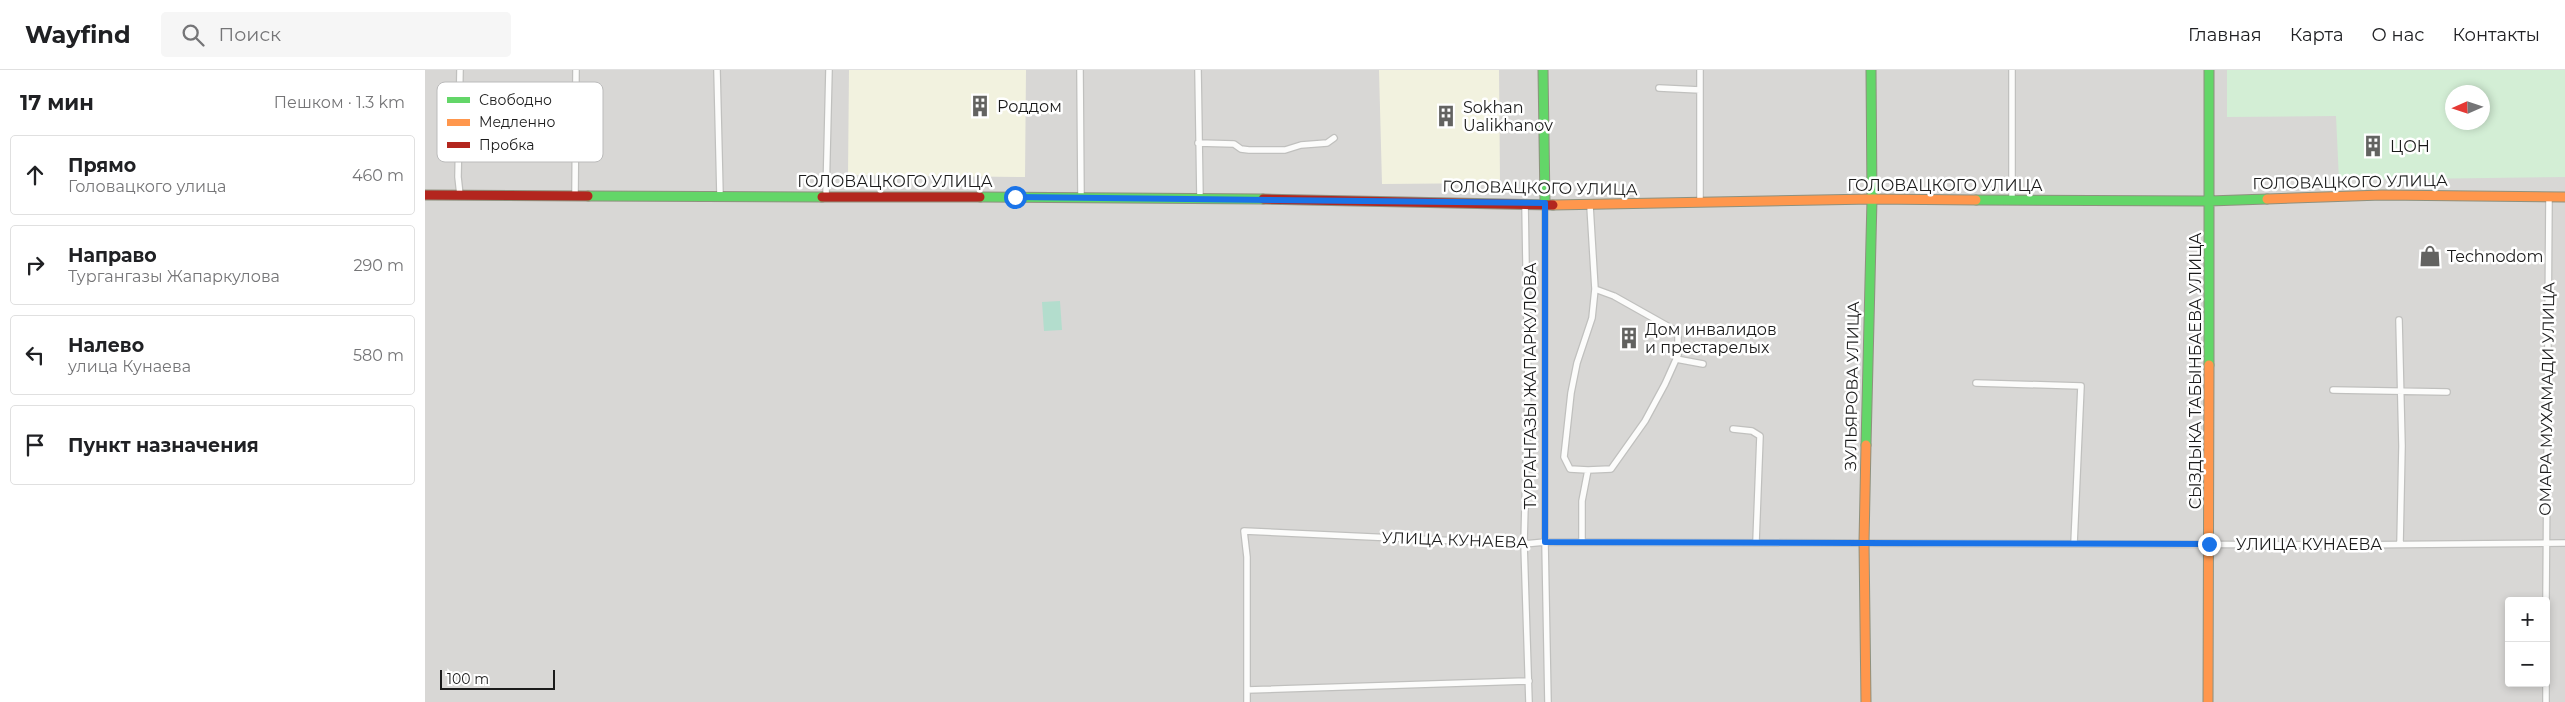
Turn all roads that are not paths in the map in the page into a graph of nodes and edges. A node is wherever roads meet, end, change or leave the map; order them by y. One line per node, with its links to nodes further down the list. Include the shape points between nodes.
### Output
1 (717, 70): 19 (street)
2 (829, 70): 20 (street)
3 (1080, 70): 21 (street)
4 (1198, 70): 13 (street)
5 (1543, 70): 28 (main road, ТУРГАНГАЗЫ ЖАПАРКУЛОВА)
6 (1700, 70): 11 (street)
7 (1871, 70): 25 (main road, ЗУЛЬЯРОВА УЛИЦА)
8 (2012, 70): 26 (street)
9 (2209, 70): 27 (main road, СЫЗДЫКА ТАБЫНБАЕВА УЛИЦА)
10 (1659, 88): 11 (street)
11 (1700, 90): 29 (street)
12 (1334, 138): 13 (street, via 1327,143 1285,150 1241,149 1234,144)
13 (1198, 143): 24 (street)
14 (457, 162): 17 (street)
15 (575, 162): 18 (street)
16 (425, 195): 17 (main road, ГОЛОВАЦКОГО УЛИЦА)
17 (460, 195): 18 (main road, ГОЛОВАЦКОГО УЛИЦА)
18 (575, 196): 19 (main road, ГОЛОВАЦКОГО УЛИЦА)
19 (720, 196): 20 (main road, ГОЛОВАЦКОГО УЛИЦА)
20 (826, 196): 21 (main road, ГОЛОВАЦКОГО УЛИЦА)
21 (1081, 197): 24 (main road, ГОЛОВАЦКОГО УЛИЦА)
22 (2549, 197): 23 (main road, ГОЛОВАЦКОГО УЛИЦА); 27 (main road, ГОЛОВАЦКОГО УЛИЦА, via 2382,195); 46 (street, ОМАРА МУХАМАДИ УЛИЦА)
23 (2565, 197)
24 (1201, 198): 30 (main road, ГОЛОВАЦКОГО УЛИЦА)
25 (1872, 199): 26 (main road, ГОЛОВАЦКОГО УЛИЦА); 29 (main road, ГОЛОВАЦКОГО УЛИЦА); 45 (main road, ЗУЛЬЯРОВА УЛИЦА)
26 (2012, 199): 27 (main road, ГОЛОВАЦКОГО УЛИЦА)
27 (2209, 201): 49 (main road, СЫЗДЫКА ТАБЫНБАЕВА УЛИЦА)
28 (1545, 203): 30 (main road, ГОЛОВАЦКОГО УЛИЦА); 31 (main road, ГОЛОВАЦКОГО УЛИЦА); 42 (street, ТУРГАНГАЗЫ ЖАПАРКУЛОВА)
29 (1700, 203): 31 (main road, ГОЛОВАЦКОГО УЛИЦА)
30 (1525, 204): 47 (street, ТУРГАНГАЗЫ ЖАПАРКУЛОВА, via 1528,388)
31 (1590, 206): 32 (street)
32 (1595, 290): 34 (street, via 1614,296 1678,332); 41 (street, via 1592,318 1577,363 1564,440 1564,457 1571,469)
33 (2399, 320): 38 (street)
34 (1676, 359): 35 (street); 41 (street, via 1645,421 1611,469)
35 (1703, 364)
36 (1976, 383): 48 (street, via 2081,386)
37 (2333, 390): 38 (street)
38 (2400, 390): 39 (street); 50 (street)
39 (2447, 392)
40 (1733, 429): 44 (street, via 1752,431 1760,436)
41 (1588, 470): 43 (street, via 1582,501)
42 (1545, 542): 43 (street, УЛИЦА КУНАЕВА); 47 (street, УЛИЦА КУНАЕВА); 58 (street, ТУРГАНГАЗЫ ЖАПАРКУЛОВА)
43 (1582, 542): 44 (street, УЛИЦА КУНАЕВА)
44 (1756, 542): 45 (street, УЛИЦА КУНАЕВА)
45 (1864, 542): 48 (street, УЛИЦА КУНАЕВА); 59 (main road, ЗУЛЬЯРОВА УЛИЦА)
46 (2545, 543): 50 (street, УЛИЦА КУНАЕВА); 51 (street, УЛИЦА КУНАЕВА); 52 (street, ОМАРА МУХАМАДИ УЛИЦА)
47 (1524, 544): 53 (street, ТУРГАНГАЗЫ ЖАПАРКУЛОВА); 55 (street, УЛИЦА КУНАЕВА, via 1244,531)
48 (2073, 544): 49 (street, УЛИЦА КУНАЕВА)
49 (2209, 544): 50 (street, УЛИЦА КУНАЕВА); 60 (main road, СЫЗДЫКА ТАБЫНБАЕВА УЛИЦА)
50 (2400, 544)
51 (2565, 544)
52 (2545, 597)
53 (1529, 681): 55 (street); 57 (street, ТУРГАНГАЗЫ ЖАПАРКУЛОВА)
54 (2546, 687): 61 (street)
55 (1247, 690): 56 (street)
56 (1247, 702)
57 (1529, 702)
58 (1548, 702)
59 (1866, 702)
60 (2208, 702)
61 (2546, 702)

